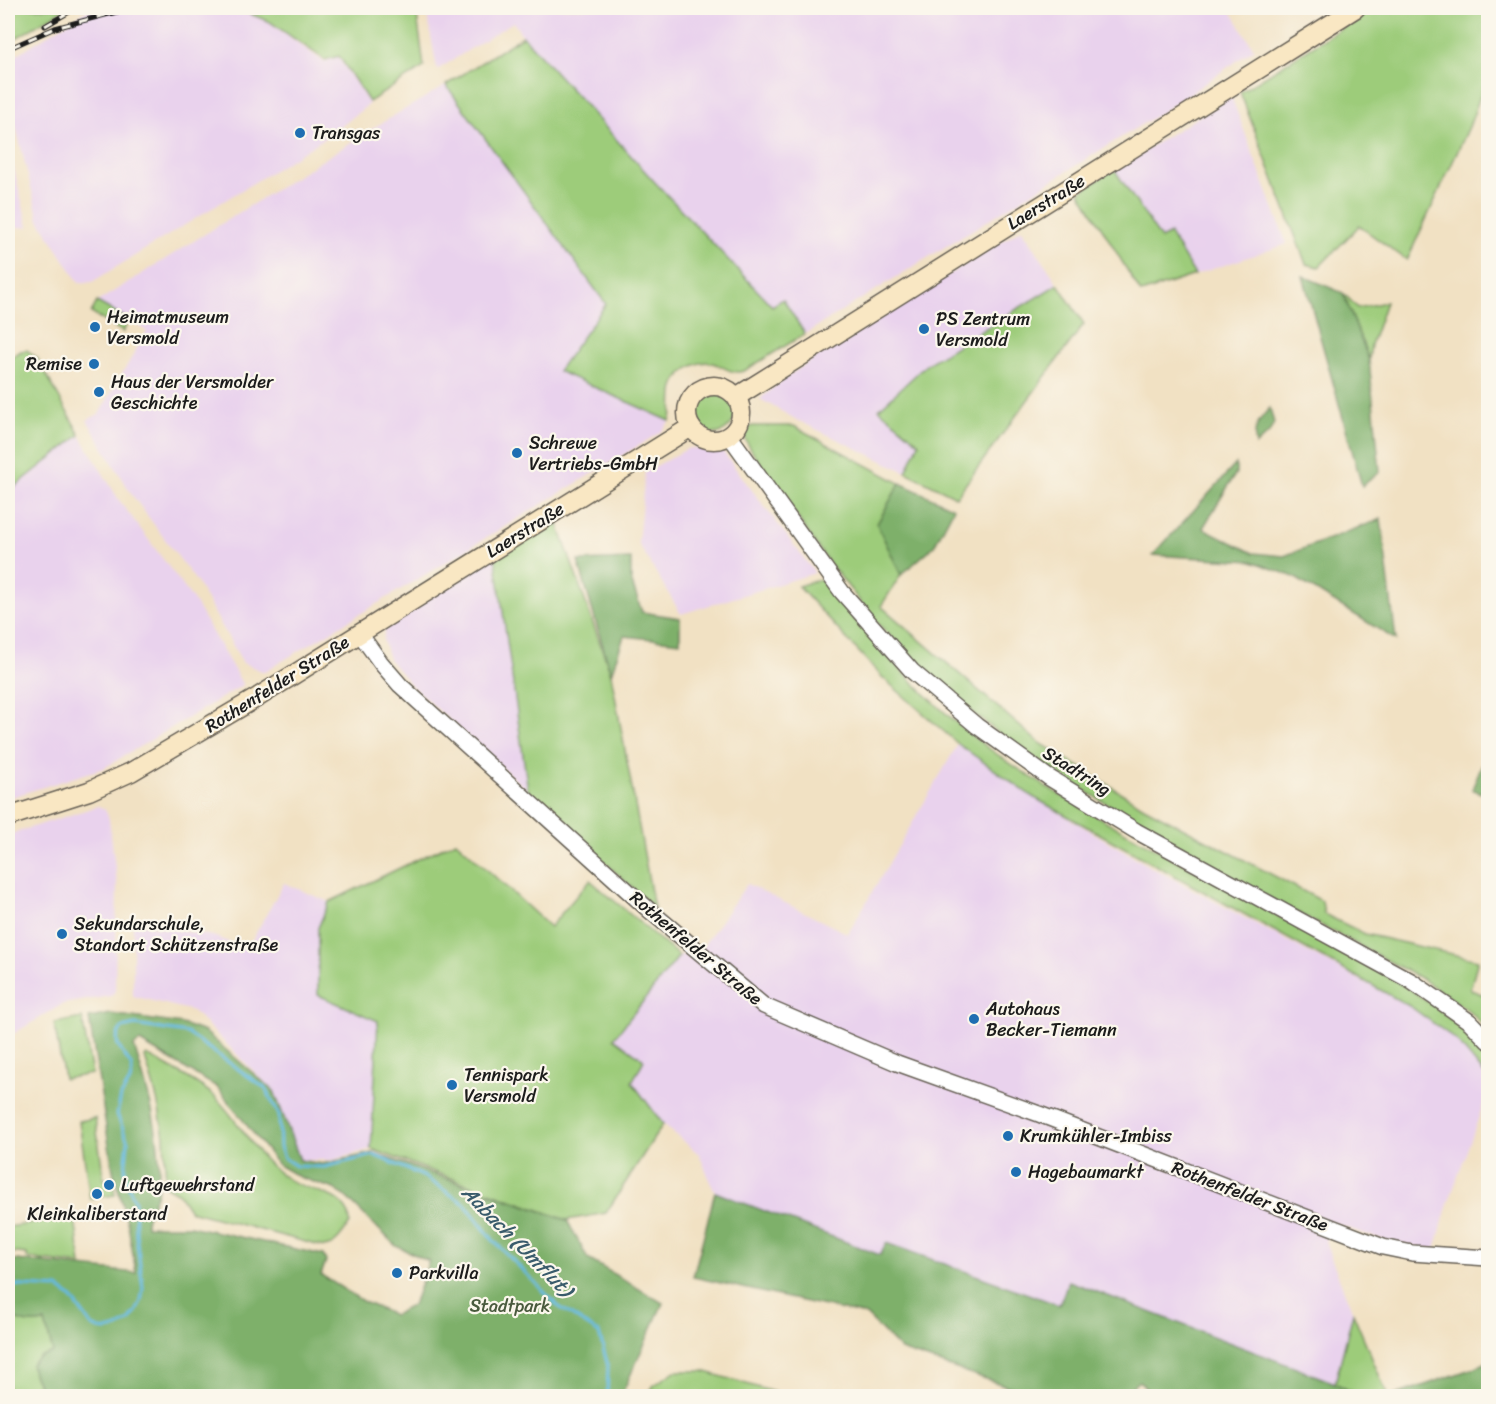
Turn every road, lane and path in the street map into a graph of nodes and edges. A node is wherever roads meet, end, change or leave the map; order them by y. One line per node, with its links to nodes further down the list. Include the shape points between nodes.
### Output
1 (1356, 8): 2 (main road, Laerstraße)
2 (736, 397): 3 (main road, via 721,387 697,392 688,404); 4 (main road, via 739,422)
3 (691, 427): 4 (main road, via 707,439); 5 (main road, Laerstraße)
4 (729, 435): 7 (street, Stadtring, via 842,592 912,671 977,726 1048,777 1136,831 1411,981 1470,1022)
5 (360, 634): 6 (main road, Rothenfelder Straße, via 113,782); 8 (street, Rothenfelder Straße, via 400,685 649,910 764,1006 897,1063 1383,1247)
6 (8, 816)
7 (1488, 1041)
8 (1488, 1258)

